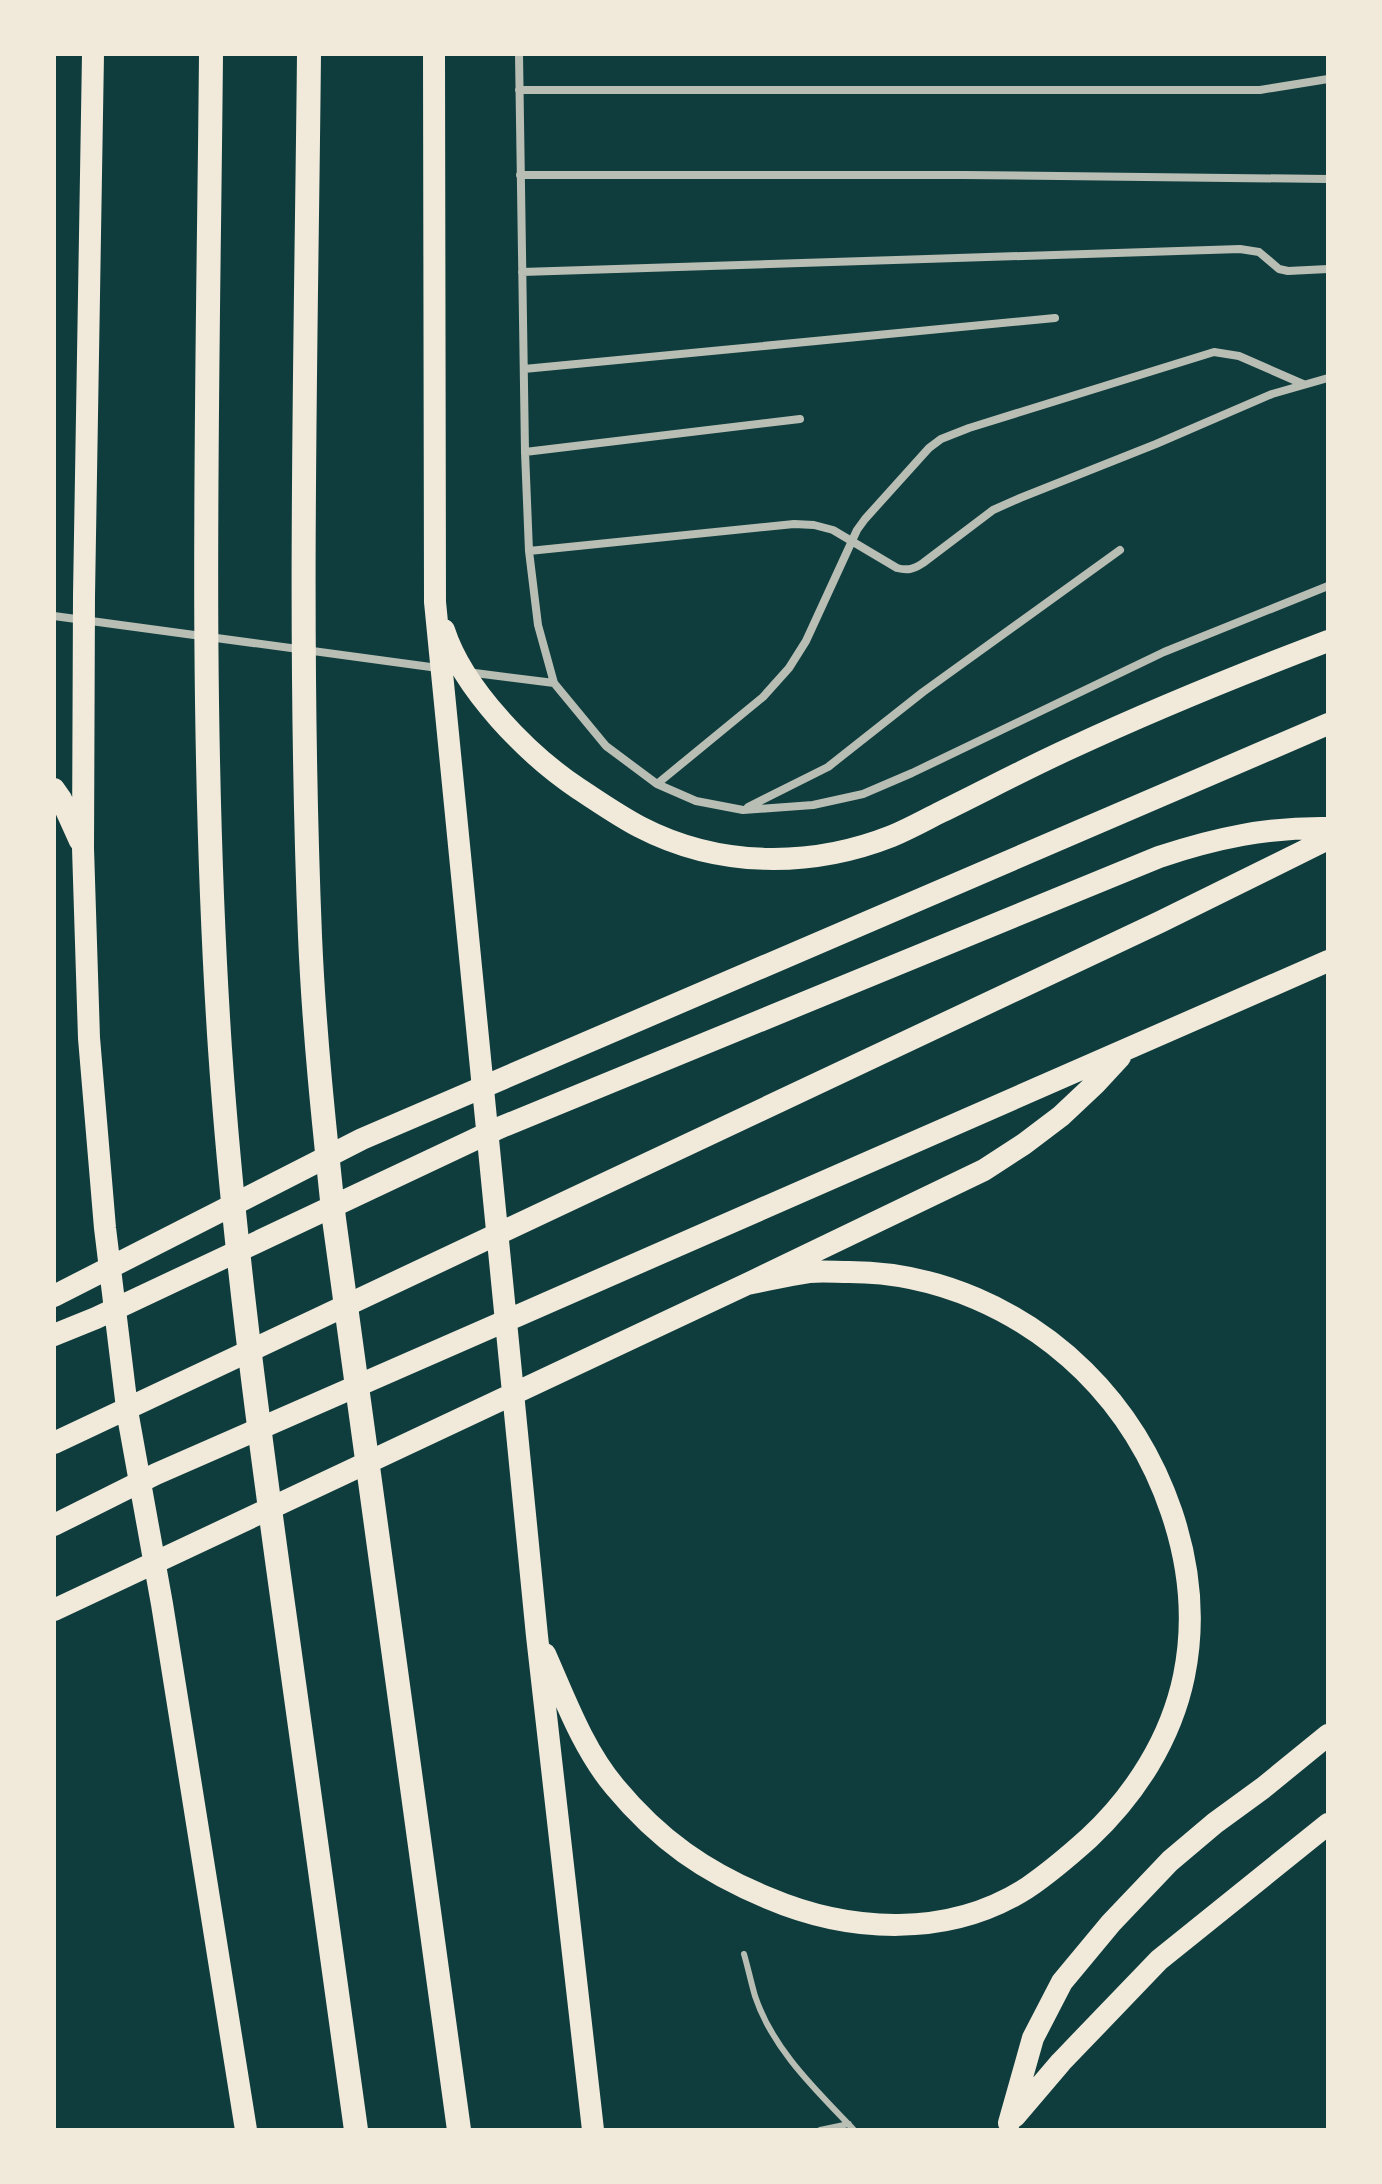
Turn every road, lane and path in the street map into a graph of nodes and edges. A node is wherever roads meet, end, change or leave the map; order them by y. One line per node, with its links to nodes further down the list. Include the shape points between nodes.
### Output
1 (93, 54): 32 (highway)
2 (211, 54): 48 (highway, via 205,616 220,1051 258,1430)
3 (309, 54): 49 (highway, via 302,632 310,937 320,1078)
4 (434, 54): 22 (highway)
5 (519, 54): 7 (street)
6 (1328, 79): 7 (street, via 1260,90)
7 (519, 90): 8 (street)
8 (520, 175): 9 (street); 11 (street)
9 (1328, 179)
10 (1328, 269): 11 (street, via 1288,271 1259,252 1240,249)
11 (522, 272): 13 (street)
12 (1055, 318): 13 (street)
13 (524, 369): 17 (street)
14 (1328, 378): 15 (street)
15 (1303, 384): 18 (street, via 1006,504 906,571); 18 (street, via 1239,356 1214,352 969,428 929,448)
16 (800, 419): 17 (street)
17 (525, 452): 20 (street)
18 (851, 541): 20 (street, via 833,530 794,524); 27 (street, via 789,668 763,697)
19 (1120, 550): 29 (street, via 828,767)
20 (529, 551): 25 (street, via 538,625)
21 (1328, 586): 29 (street, via 1164,652 863,794 813,805)
22 (435, 602): 24 (highway, via 448,642 471,681 509,729 566,780 642,828 683,845 768,860 853,850 894,835 1071,748); 41 (highway)
23 (54, 616): 25 (street)
24 (1328, 641)
25 (554, 683): 27 (street, via 606,746)
26 (1328, 724): 36 (highway, via 362,1139)
27 (657, 784): 29 (street, via 696,801)
28 (54, 789): 32 (highway)
29 (743, 810)
30 (1328, 828): 37 (highway, via 1251,833 1159,857 499,1128)
31 (1328, 839): 38 (highway)
32 (83, 848): 47 (highway, via 89,1038 112,1291)
33 (1328, 961): 34 (highway)
34 (1127, 1049): 35 (highway, via 1061,1116 984,1170); 39 (highway, via 156,1474)
35 (747, 1284): 40 (highway); 41 (highway, via 813,1272 879,1272 944,1285 1006,1311 1061,1348 1108,1395 1145,1450 1186,1566 1190,1622 1184,1677 1167,1730 1141,1779 1064,1861 1024,1890 980,1911 932,1923 883,1926 835,1920 738,1886 691,1859 649,1825 612,1785 583,1739)
36 (54, 1296)
37 (54, 1335)
38 (54, 1443)
39 (54, 1525)
40 (54, 1610)
41 (537, 1636): 50 (highway)
42 (1328, 1735): 45 (highway, via 1170,1861 1062,1982 1033,2038)
43 (1328, 1824): 45 (highway, via 1159,1960)
44 (744, 1954): 46 (lane, via 756,1998 778,2043)
45 (1007, 2126)
46 (852, 2127): 51 (lane)
47 (246, 2130)
48 (356, 2130)
49 (459, 2130)
50 (593, 2130)
51 (820, 2130)

